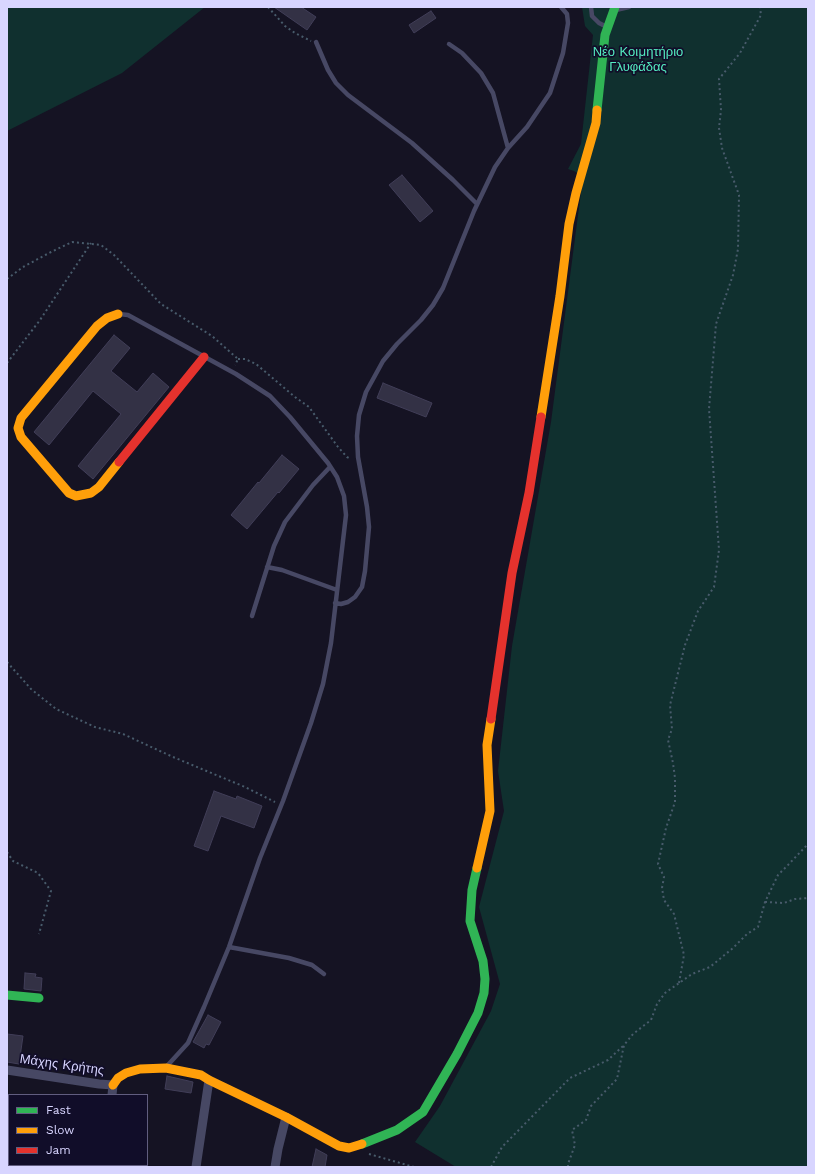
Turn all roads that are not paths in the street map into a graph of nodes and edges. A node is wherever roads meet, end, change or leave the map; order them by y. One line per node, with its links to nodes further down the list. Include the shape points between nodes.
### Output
1 (561, 7): 8 (lane, via 567,14 568,23 563,53 550,93 527,127)
2 (591, 7): 5 (lane, via 592,16)
3 (629, 7): 4 (lane)
4 (614, 8): 5 (street)
5 (608, 27): 26 (street, via 596,123 569,224 529,493 512,573 487,745 490,811 472,890 470,921 483,961 486,979 484,993 478,1013 457,1054 423,1112 397,1130 349,1148 339,1146)
6 (316, 42): 9 (lane, via 336,83 363,107 412,143)
7 (449, 44): 8 (lane, via 481,72 493,93)
8 (508, 148): 9 (lane, via 495,167)
9 (477, 204): 15 (lane, via 443,288 433,305 383,360 366,392 359,415 357,436 358,461 369,527 365,571 362,587 355,597 348,602)
10 (118, 314): 11 (lane, via 128,315); 11 (street, via 98,326 20,418 18,428 21,437 69,493 76,496 91,493 99,487)
11 (204, 357): 12 (lane, via 270,396)
12 (330, 467): 13 (lane, via 285,522); 14 (lane, via 344,496 346,515)
13 (267, 567): 14 (lane); 16 (lane)
14 (337, 590): 15 (lane)
15 (335, 603): 17 (lane, via 323,684 311,723)
16 (252, 616)
17 (229, 947): 18 (lane, via 289,958 312,965); 21 (lane, via 188,1043)
18 (324, 974)
19 (7, 995): 20 (street)
20 (39, 998)
21 (166, 1068): 23 (street, via 201,1075); 24 (street, via 140,1069 126,1073)
22 (7, 1070): 24 (street, Μάχης Κρήτης)
23 (209, 1080): 26 (street); 27 (street)
24 (113, 1085): 25 (street)
25 (112, 1094)
26 (286, 1116): 28 (street)
27 (196, 1167)
28 (275, 1167)

